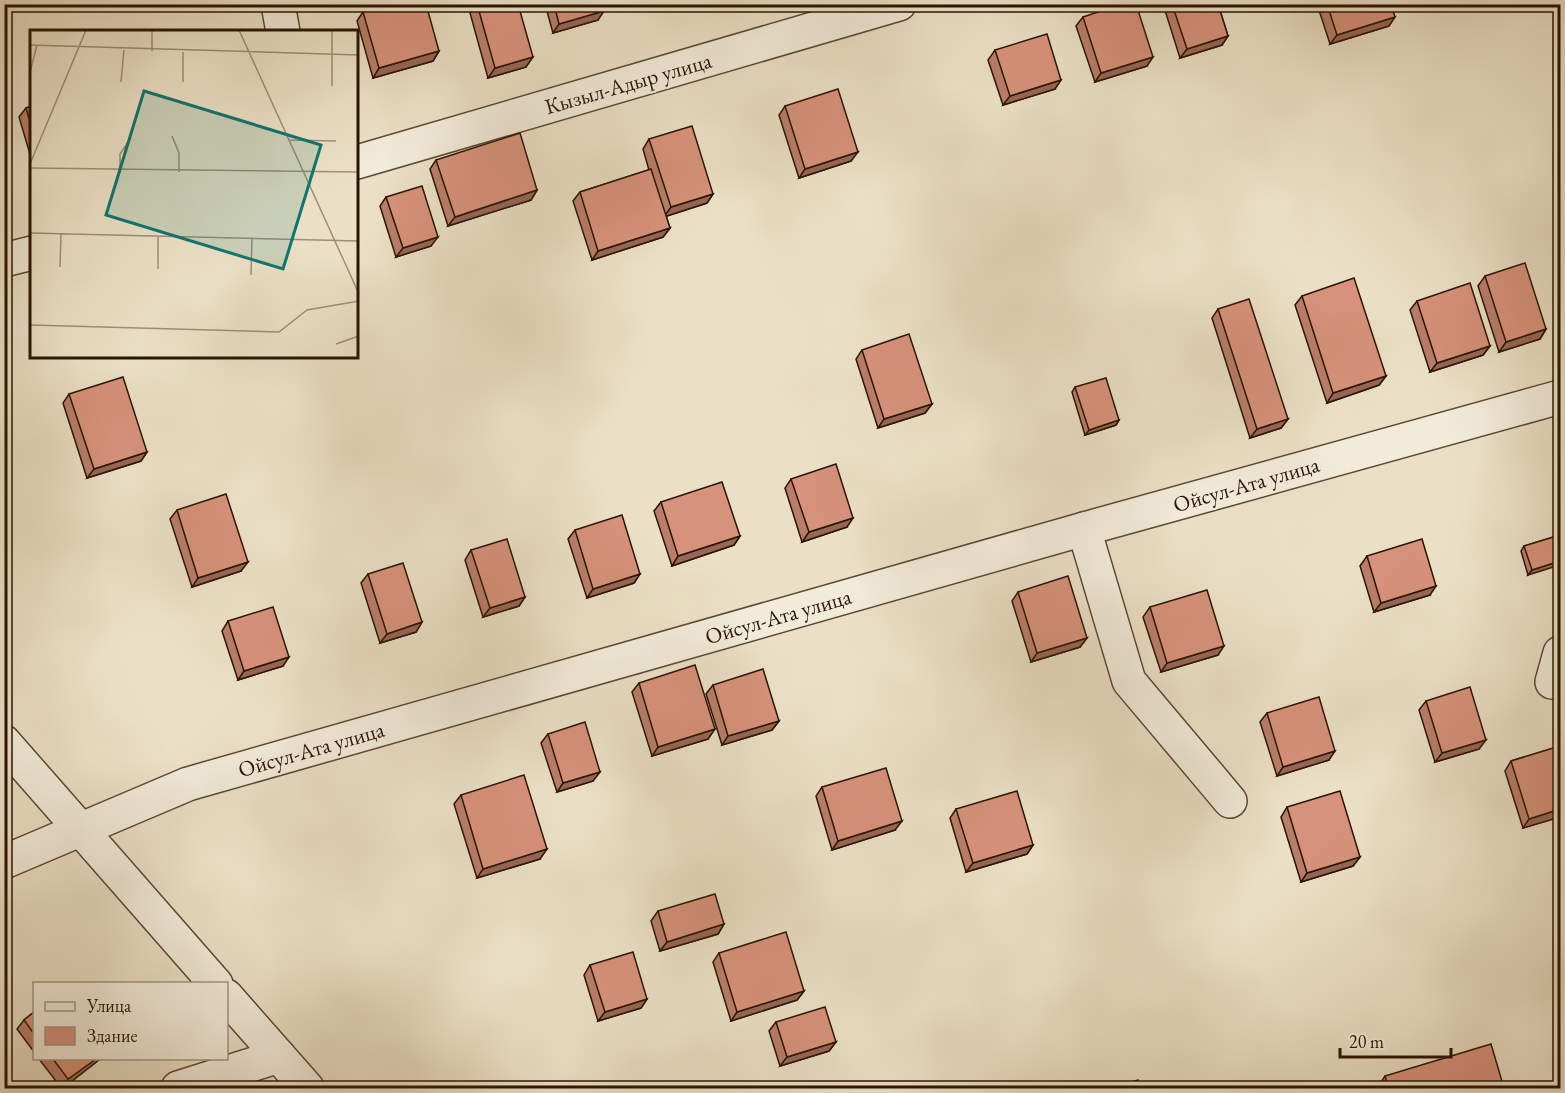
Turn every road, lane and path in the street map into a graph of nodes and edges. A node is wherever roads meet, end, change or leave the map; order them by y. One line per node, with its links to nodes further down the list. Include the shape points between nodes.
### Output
1 (278, 4): 3 (street)
2 (899, 4): 4 (street, Кызыл-Адыр улица)
3 (283, 30)
4 (358, 162)
5 (30, 254): 6 (street)
6 (4, 260)
7 (1560, 397): 8 (street, Ойсул-Ата улица)
8 (1084, 529): 10 (street, via 1129,681); 11 (street, Ойсул-Ата улица, via 188,784)
9 (4, 742): 11 (street)
10 (1230, 801)
11 (81, 829): 12 (street, Ойсул-Ата улица); 13 (street)
12 (4, 861)
13 (214, 982)
14 (228, 998): 15 (street)
15 (279, 1056): 16 (street); 17 (street)
16 (178, 1089)
17 (307, 1089)

